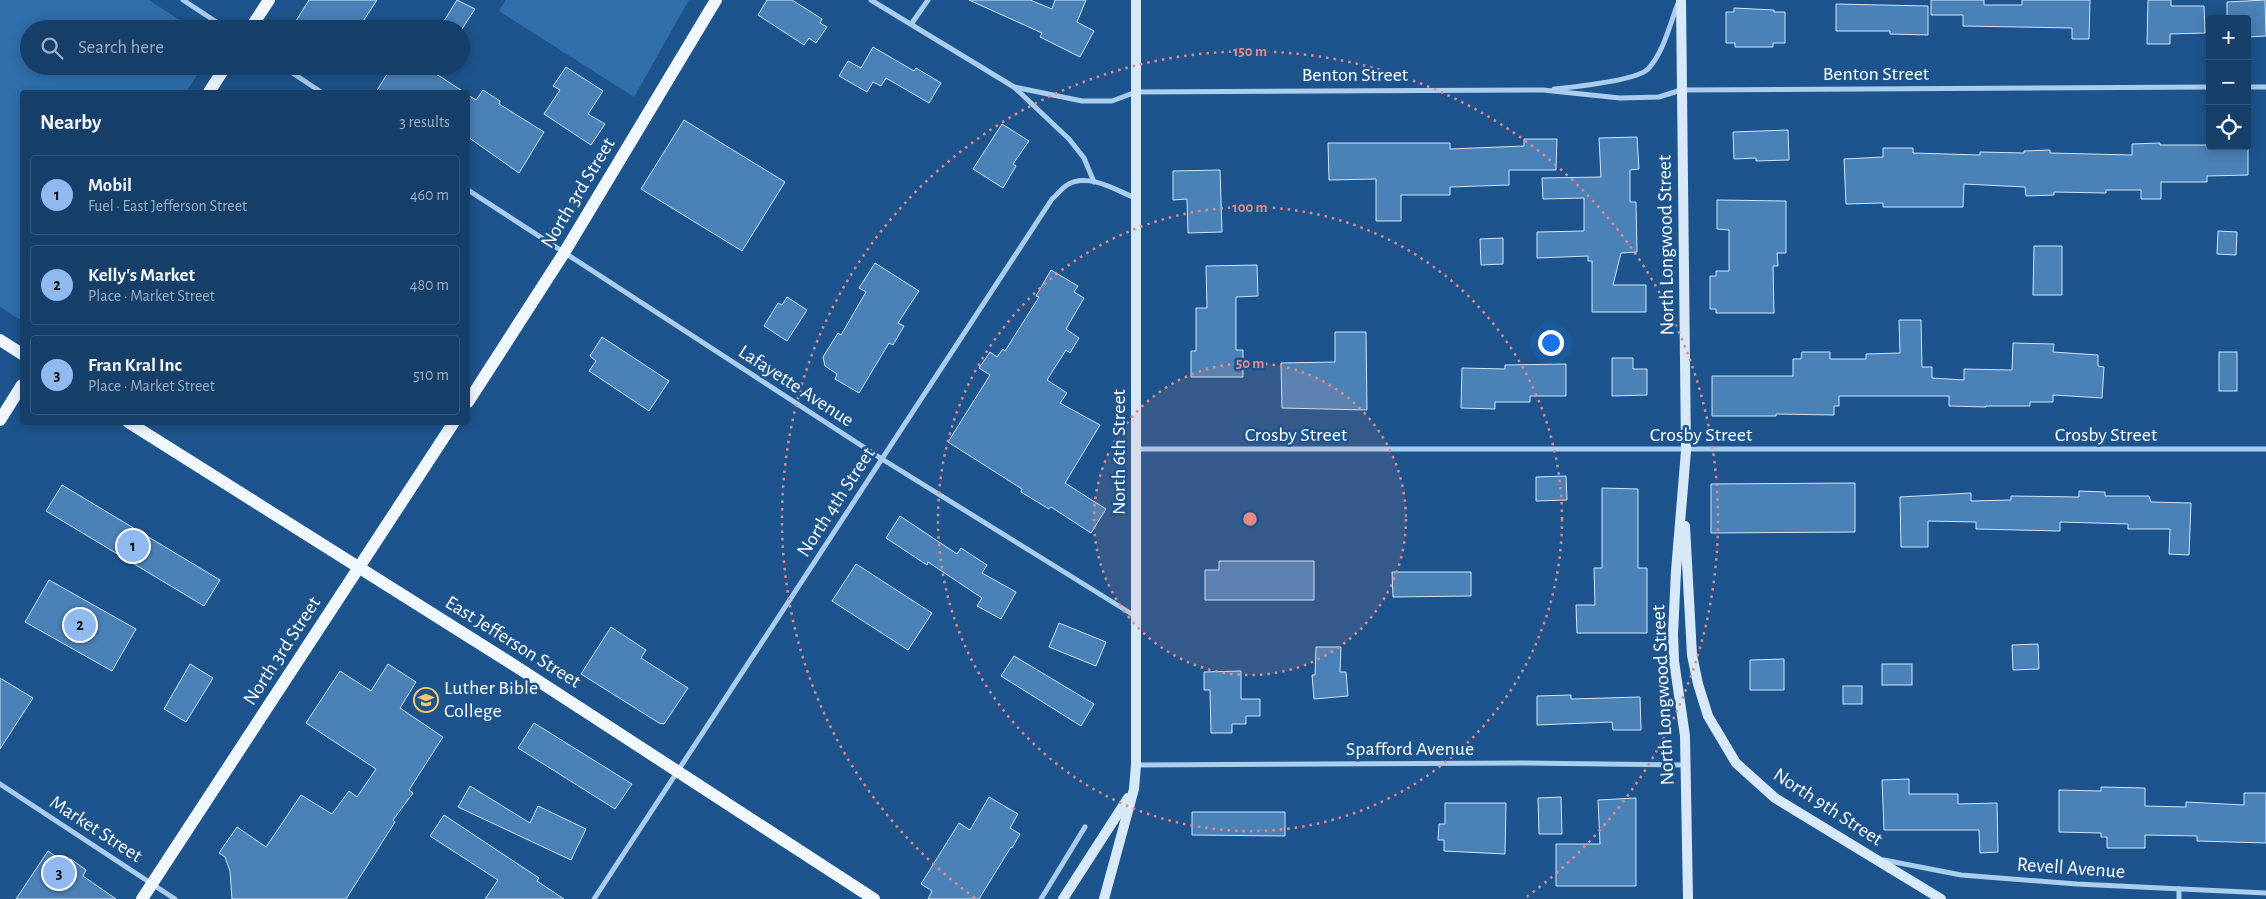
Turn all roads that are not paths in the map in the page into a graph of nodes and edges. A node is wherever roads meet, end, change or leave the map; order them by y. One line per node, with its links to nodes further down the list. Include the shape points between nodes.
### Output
1 (183, 0): 8 (street)
2 (269, 0): 9 (main road)
3 (716, 0): 25 (main road, North 3rd Street)
4 (871, 0): 10 (street)
5 (928, 0): 10 (street)
6 (1136, 0): 21 (main road, North 6th Street)
7 (1680, 0): 19 (street, Benton Street, via 1660,50 1647,70 1613,82); 20 (main road, North Longwood Street)
8 (213, 20)
9 (256, 20)
10 (912, 24): 14 (street)
11 (220, 75): 17 (main road)
12 (296, 75): 18 (street)
13 (2266, 86): 16 (street)
14 (1014, 87): 21 (street, via 1082,102 1112,101); 22 (street, via 1069,139 1084,158)
15 (2206, 87): 20 (street, Benton Street)
16 (2251, 87)
17 (210, 90)
18 (318, 90)
19 (1543, 90): 20 (street, Benton Street, via 1620,98 1660,97); 21 (street, Benton Street)
20 (1681, 90): 35 (main road, North Longwood Street)
21 (1136, 92): 24 (main road, North 6th Street)
22 (1094, 182): 24 (street, North 4th Street); 36 (street, North 4th Street, via 1080,181 1068,185 1052,199)
23 (470, 191): 25 (street, Lafayette Avenue)
24 (1135, 198): 33 (main road, North 6th Street)
25 (564, 253): 29 (main road, North 3rd Street); 36 (street, Lafayette Avenue)
26 (0, 340): 27 (main road)
27 (20, 353)
28 (20, 388): 30 (main road)
29 (470, 399)
30 (0, 420)
31 (133, 425): 38 (main road, East Jefferson Street)
32 (452, 425): 38 (main road, North 3rd Street)
33 (1136, 449): 35 (street, Crosby Street); 40 (main road, North 6th Street)
34 (2266, 450): 35 (street, Crosby Street)
35 (1686, 451): 37 (main road, North Longwood Street)
36 (882, 460): 40 (street, Lafayette Avenue); 43 (street, North 4th Street)
37 (1684, 490): 39 (main road, North Longwood Street); 42 (main road, North Longwood Street, via 1673,634 1685,736)
38 (359, 568): 43 (main road, East Jefferson Street); 48 (main road, North 3rd Street)
39 (1688, 580): 47 (main road, North 9th Street, via 1692,655 1698,684 1708,716 1736,763 1775,798)
40 (1137, 617): 41 (main road, North 6th Street)
41 (1136, 765): 42 (street, Spafford Avenue); 45 (main road, North 6th Street)
42 (1685, 765): 58 (main road, North Longwood Street)
43 (678, 770): 53 (street, North 4th Street); 54 (main road, East Jefferson Street)
44 (0, 784): 48 (street, Market Street)
45 (1134, 789): 56 (main road); 57 (main road, North 6th Street)
46 (1085, 828): 55 (street)
47 (1876, 859): 49 (street, Revell Avenue, via 1962,875); 59 (main road, North 9th Street)
48 (152, 883): 51 (main road, North 3rd Street); 52 (street, Market Street)
49 (2179, 889): 50 (street, Revell Avenue); 60 (street)
50 (2266, 893)
51 (142, 899)
52 (175, 899)
53 (594, 899)
54 (874, 899)
55 (1041, 899)
56 (1063, 899)
57 (1104, 899)
58 (1688, 899)
59 (1941, 899)
60 (2179, 899)

